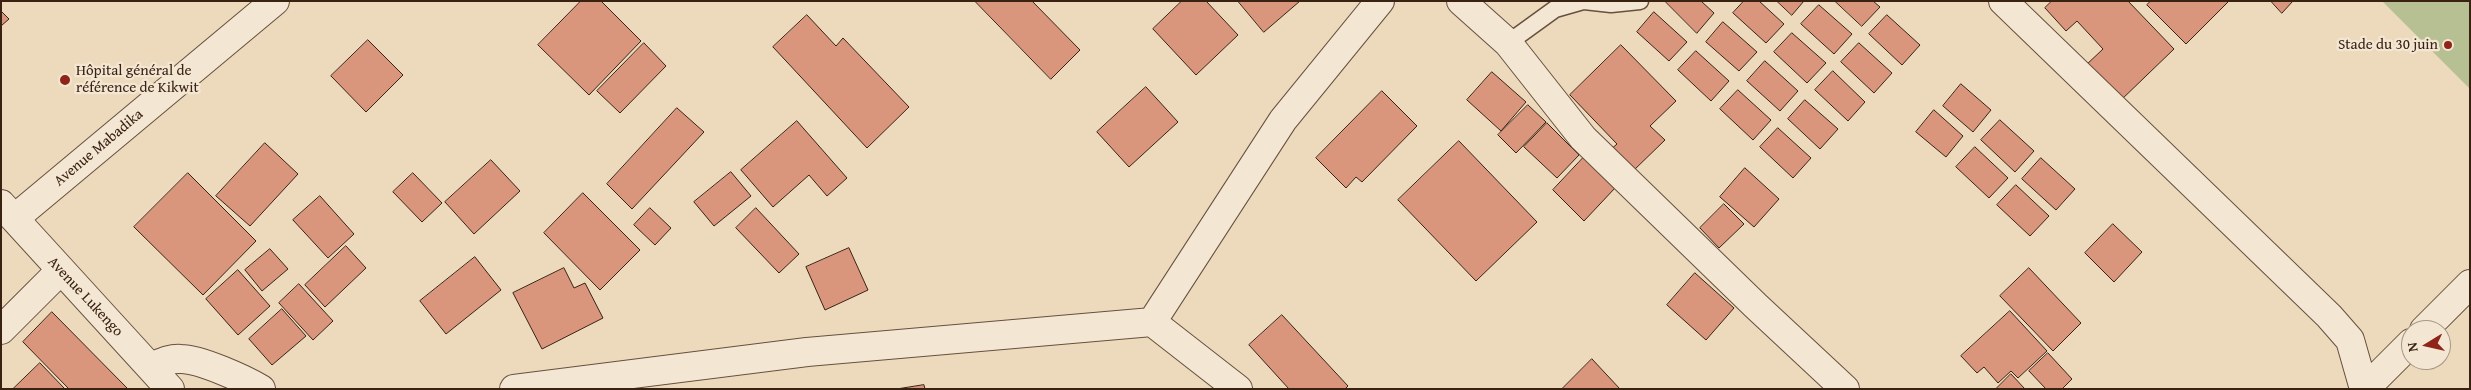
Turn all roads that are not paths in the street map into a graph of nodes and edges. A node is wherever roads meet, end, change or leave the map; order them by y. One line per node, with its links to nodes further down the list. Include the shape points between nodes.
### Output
1 (275, 1): 8 (street, Avenue Mabadika)
2 (1380, 1): 12 (street, via 1283,120)
3 (1460, 1): 7 (street)
4 (1583, 1): 5 (lane, via 1612,4); 7 (lane, via 1555,9)
5 (1640, 1)
6 (2003, 1): 21 (street, via 2329,316 2350,340)
7 (1508, 43): 20 (street, via 1582,138)
8 (8, 211): 9 (street, Avenue Lukengo)
9 (60, 270): 13 (street); 15 (street, Avenue Lukengo)
10 (2470, 284): 11 (street)
11 (2434, 320)
12 (1152, 322): 18 (street, via 807,352); 19 (street)
13 (1, 330)
14 (2401, 353): 21 (street)
15 (151, 367): 16 (street, Avenue Lukengo); 17 (street, via 182,358 240,377)
16 (170, 389)
17 (261, 389)
18 (514, 389)
19 (1238, 389)
20 (1845, 389)
21 (2364, 389)

